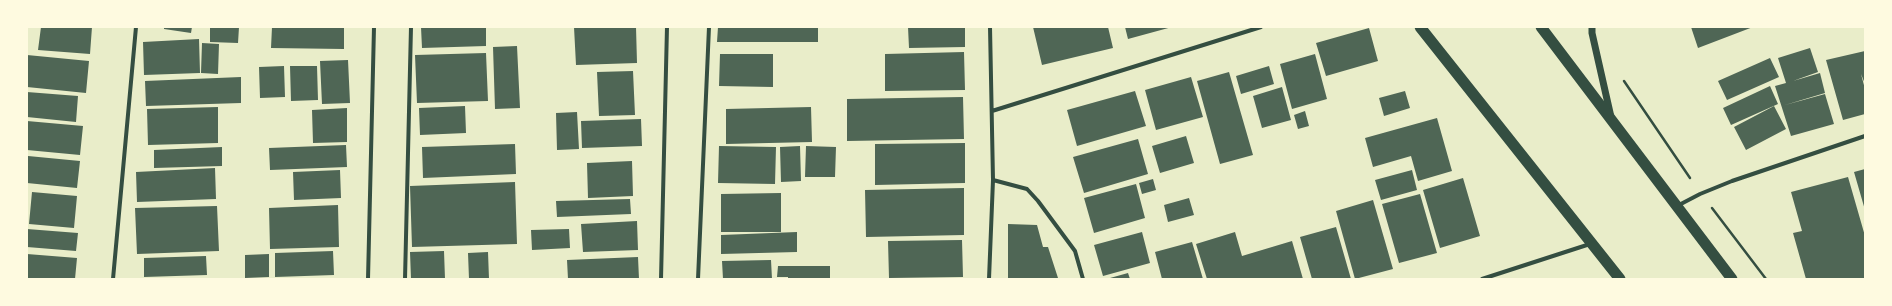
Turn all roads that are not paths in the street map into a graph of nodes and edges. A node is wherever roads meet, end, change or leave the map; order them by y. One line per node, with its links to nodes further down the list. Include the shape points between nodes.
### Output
1 (136, 27): 17 (street)
2 (374, 27): 18 (street)
3 (411, 27): 19 (street)
4 (667, 27): 20 (street)
5 (708, 27): 21 (street)
6 (990, 27): 11 (street)
7 (1261, 27): 11 (street)
8 (1420, 27): 16 (highway)
9 (1541, 27): 12 (highway)
10 (1592, 27): 12 (street)
11 (992, 111): 14 (street)
12 (1611, 119): 15 (highway)
13 (1865, 136): 15 (street, via 1700,194)
14 (993, 180): 22 (street); 23 (street, via 1027,189 1038,201 1075,251)
15 (1676, 206): 26 (highway)
16 (1592, 244): 24 (street); 25 (highway)
17 (113, 279)
18 (368, 279)
19 (405, 279)
20 (661, 279)
21 (698, 279)
22 (988, 279)
23 (1083, 279)
24 (1482, 279)
25 (1620, 279)
26 (1732, 279)

